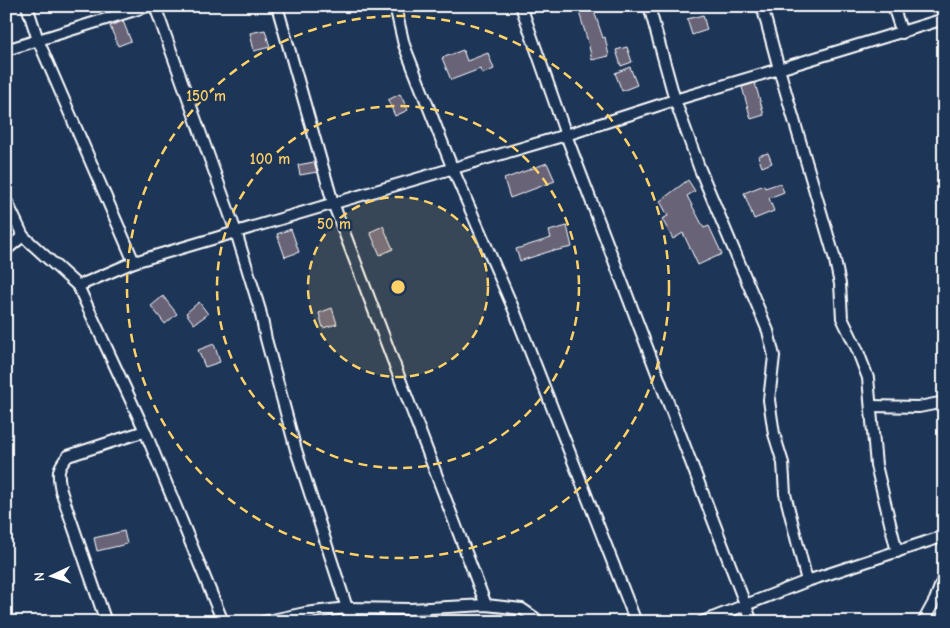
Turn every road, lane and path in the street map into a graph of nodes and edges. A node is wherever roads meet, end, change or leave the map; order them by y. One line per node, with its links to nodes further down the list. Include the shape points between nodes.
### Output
1 (27, 6): 12 (street)
2 (148, 6): 12 (street)
3 (155, 6): 20 (street)
4 (277, 6): 19 (street)
5 (395, 6): 17 (street, via 404,44)
6 (521, 6): 16 (street)
7 (649, 6): 15 (street)
8 (762, 6): 14 (street)
9 (893, 6): 11 (street)
10 (944, 19): 11 (street)
11 (902, 33): 14 (street)
12 (38, 40): 13 (street); 23 (street)
13 (6, 50)
14 (779, 70): 15 (street); 26 (street, via 834,256 842,318 868,378)
15 (674, 100): 16 (street); 31 (street, via 768,331 774,356 769,400 774,434)
16 (566, 134): 17 (street); 33 (street)
17 (452, 167): 19 (street); 40 (street, via 514,310)
18 (6, 200): 21 (street)
19 (333, 203): 20 (street); 32 (street)
20 (236, 232): 23 (street); 34 (street, via 296,450)
21 (23, 236): 22 (street); 24 (street)
22 (6, 250)
23 (134, 262): 24 (street)
24 (78, 286): 27 (street)
25 (944, 402): 26 (street, via 919,406)
26 (871, 406): 29 (street, via 876,465)
27 (145, 431): 35 (street, via 68,456 60,466 61,491); 36 (street)
28 (944, 536): 29 (street)
29 (897, 552): 31 (street)
30 (944, 576): 43 (street)
31 (807, 581): 33 (street)
32 (486, 606): 34 (street); 39 (street, via 522,610)
33 (746, 606): 41 (street); 42 (street)
34 (347, 608): 37 (street); 38 (street)
35 (106, 622)
36 (222, 622)
37 (263, 622)
38 (354, 622)
39 (538, 622)
40 (636, 622)
41 (702, 622)
42 (752, 622)
43 (923, 622)

